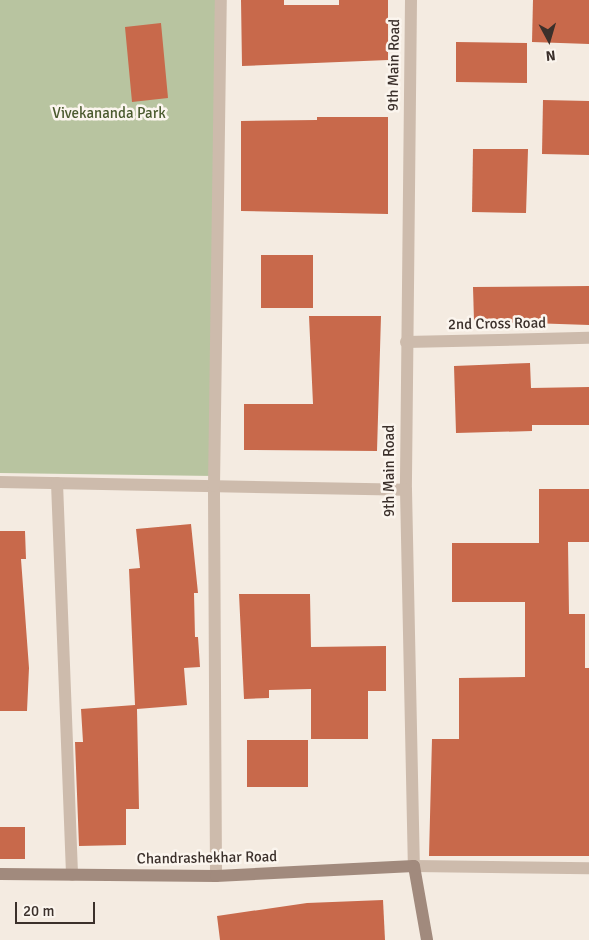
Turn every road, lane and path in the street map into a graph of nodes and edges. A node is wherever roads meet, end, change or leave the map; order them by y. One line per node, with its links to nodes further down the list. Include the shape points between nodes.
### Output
1 (221, 0): 7 (street)
2 (411, 0): 4 (street, 9th Main Road)
3 (589, 338): 4 (street, 2nd Cross Road)
4 (406, 342): 8 (street, 9th Main Road)
5 (0, 482): 6 (street)
6 (57, 483): 7 (street); 12 (street)
7 (214, 486): 8 (street); 13 (street)
8 (406, 490): 9 (street, 9th Main Road)
9 (414, 866): 10 (street); 13 (street, Chandrashekhar Road); 14 (street, 9th Main Road)
10 (589, 868)
11 (0, 874): 12 (street, Chandrashekhar Road)
12 (72, 875): 13 (street, Chandrashekhar Road)
13 (216, 876)
14 (427, 940)

